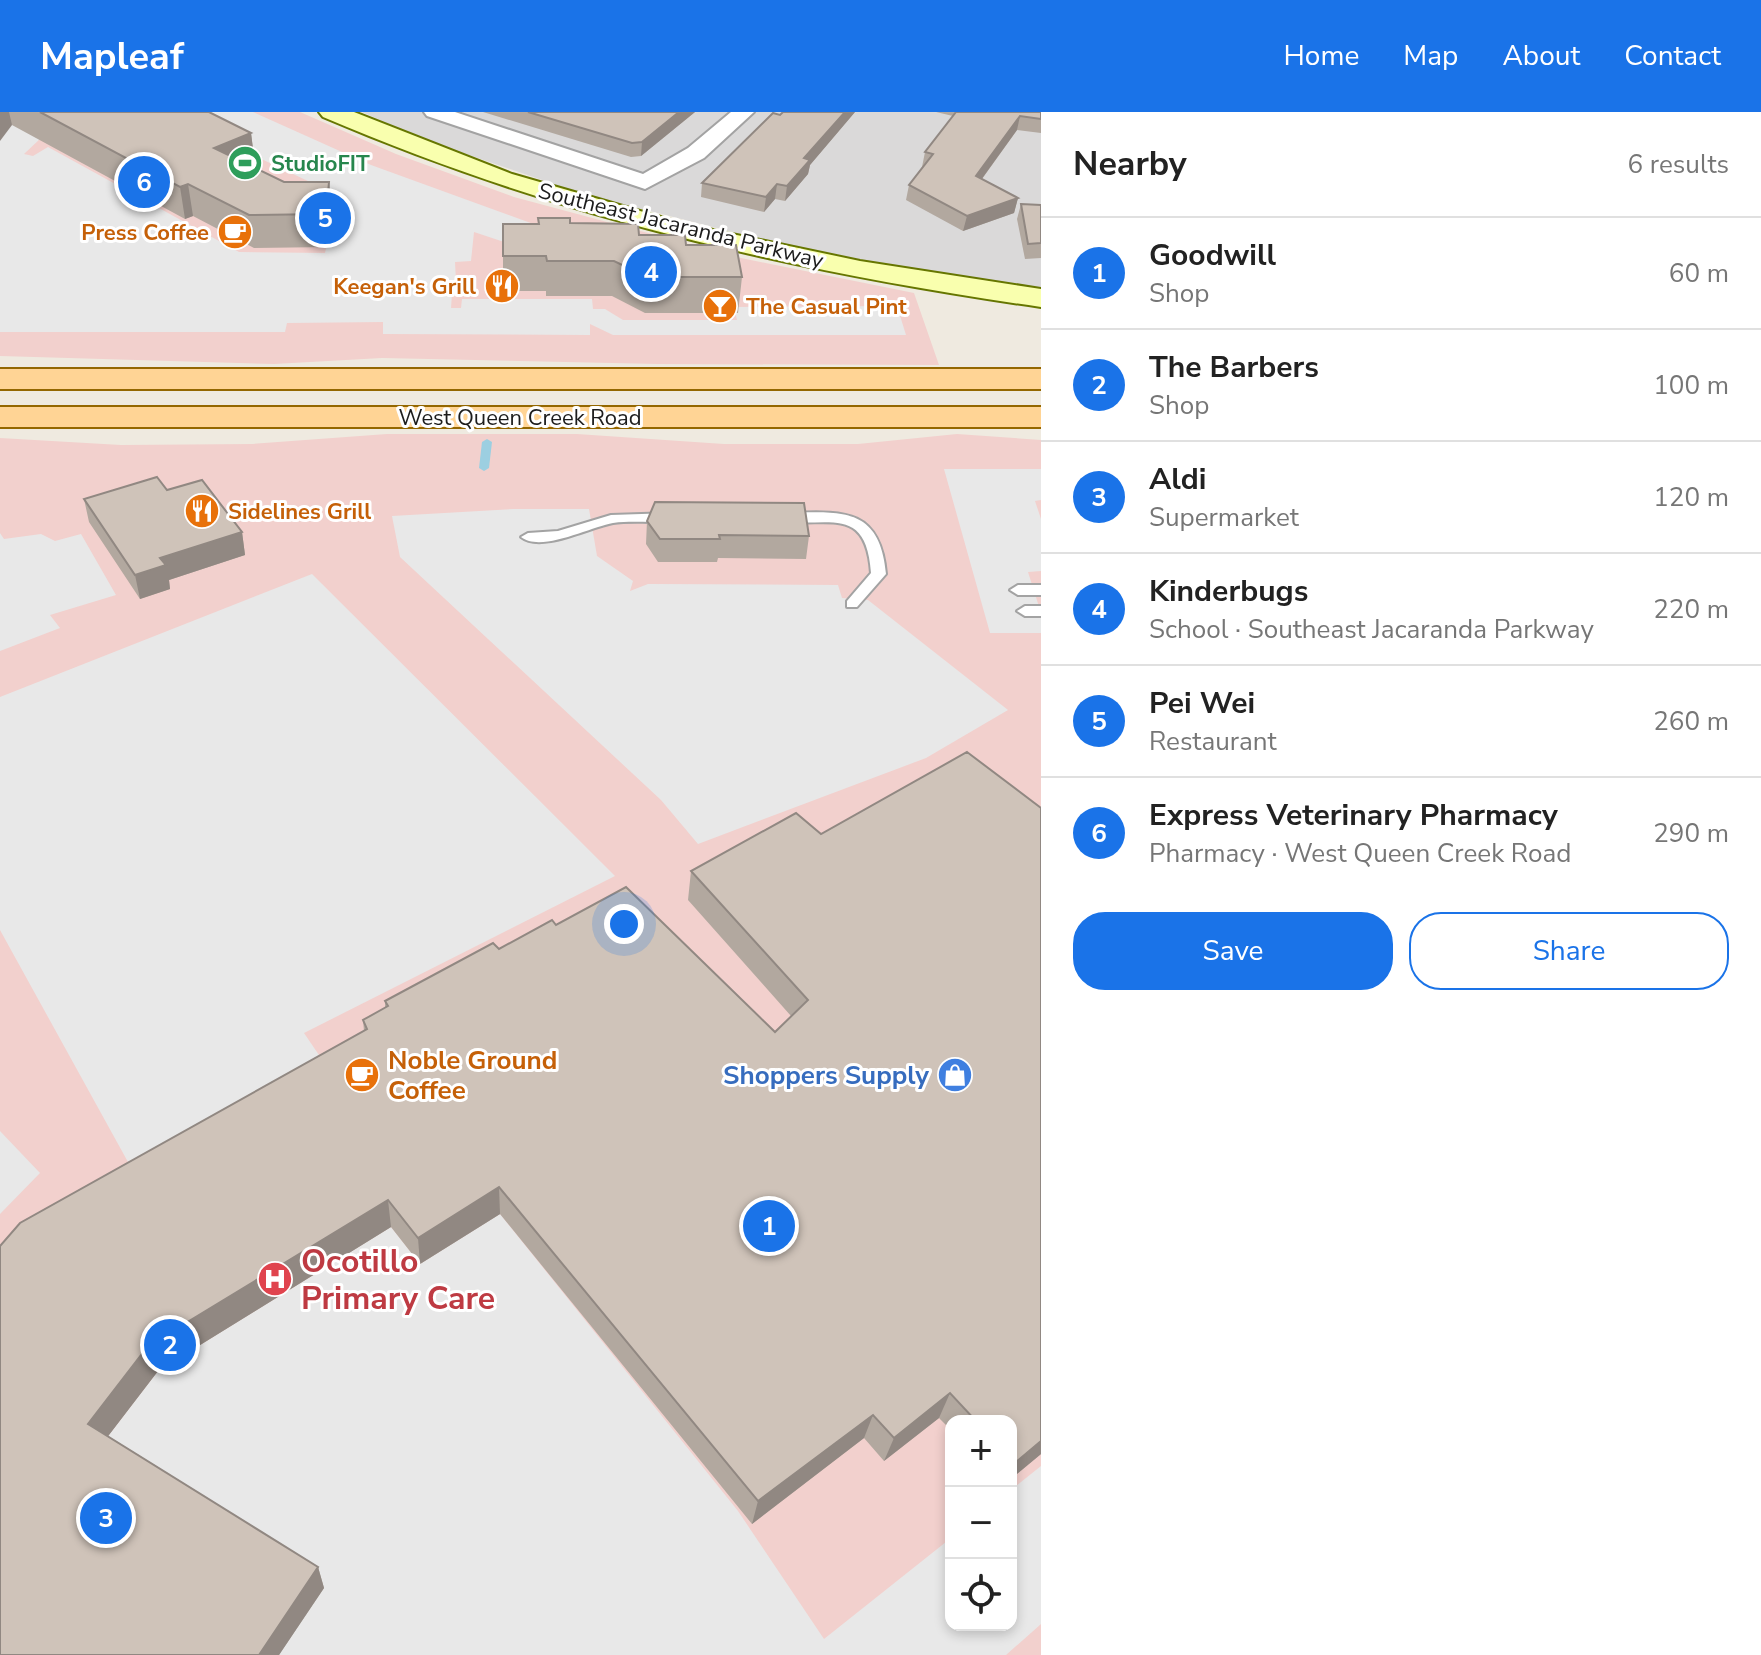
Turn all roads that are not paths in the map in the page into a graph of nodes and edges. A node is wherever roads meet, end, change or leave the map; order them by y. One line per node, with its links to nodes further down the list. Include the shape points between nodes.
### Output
1 (332, 112): 4 (street, Southeast Jacaranda Parkway, via 494,176 662,225 814,260)
2 (434, 112): 3 (street, via 645,182 696,153)
3 (744, 112)
4 (1041, 298)
5 (0, 379): 6 (main road, West Queen Creek Road)
6 (1041, 379)
7 (0, 417): 8 (main road, West Queen Creek Road)
8 (1041, 417)
9 (685, 517): 11 (lane, via 611,519 559,535)
10 (763, 517): 14 (lane, via 841,517 865,527 873,537 879,574)
11 (528, 537)
12 (1041, 590): 15 (lane)
13 (1041, 599): 15 (lane)
14 (852, 604)
15 (1029, 610)

